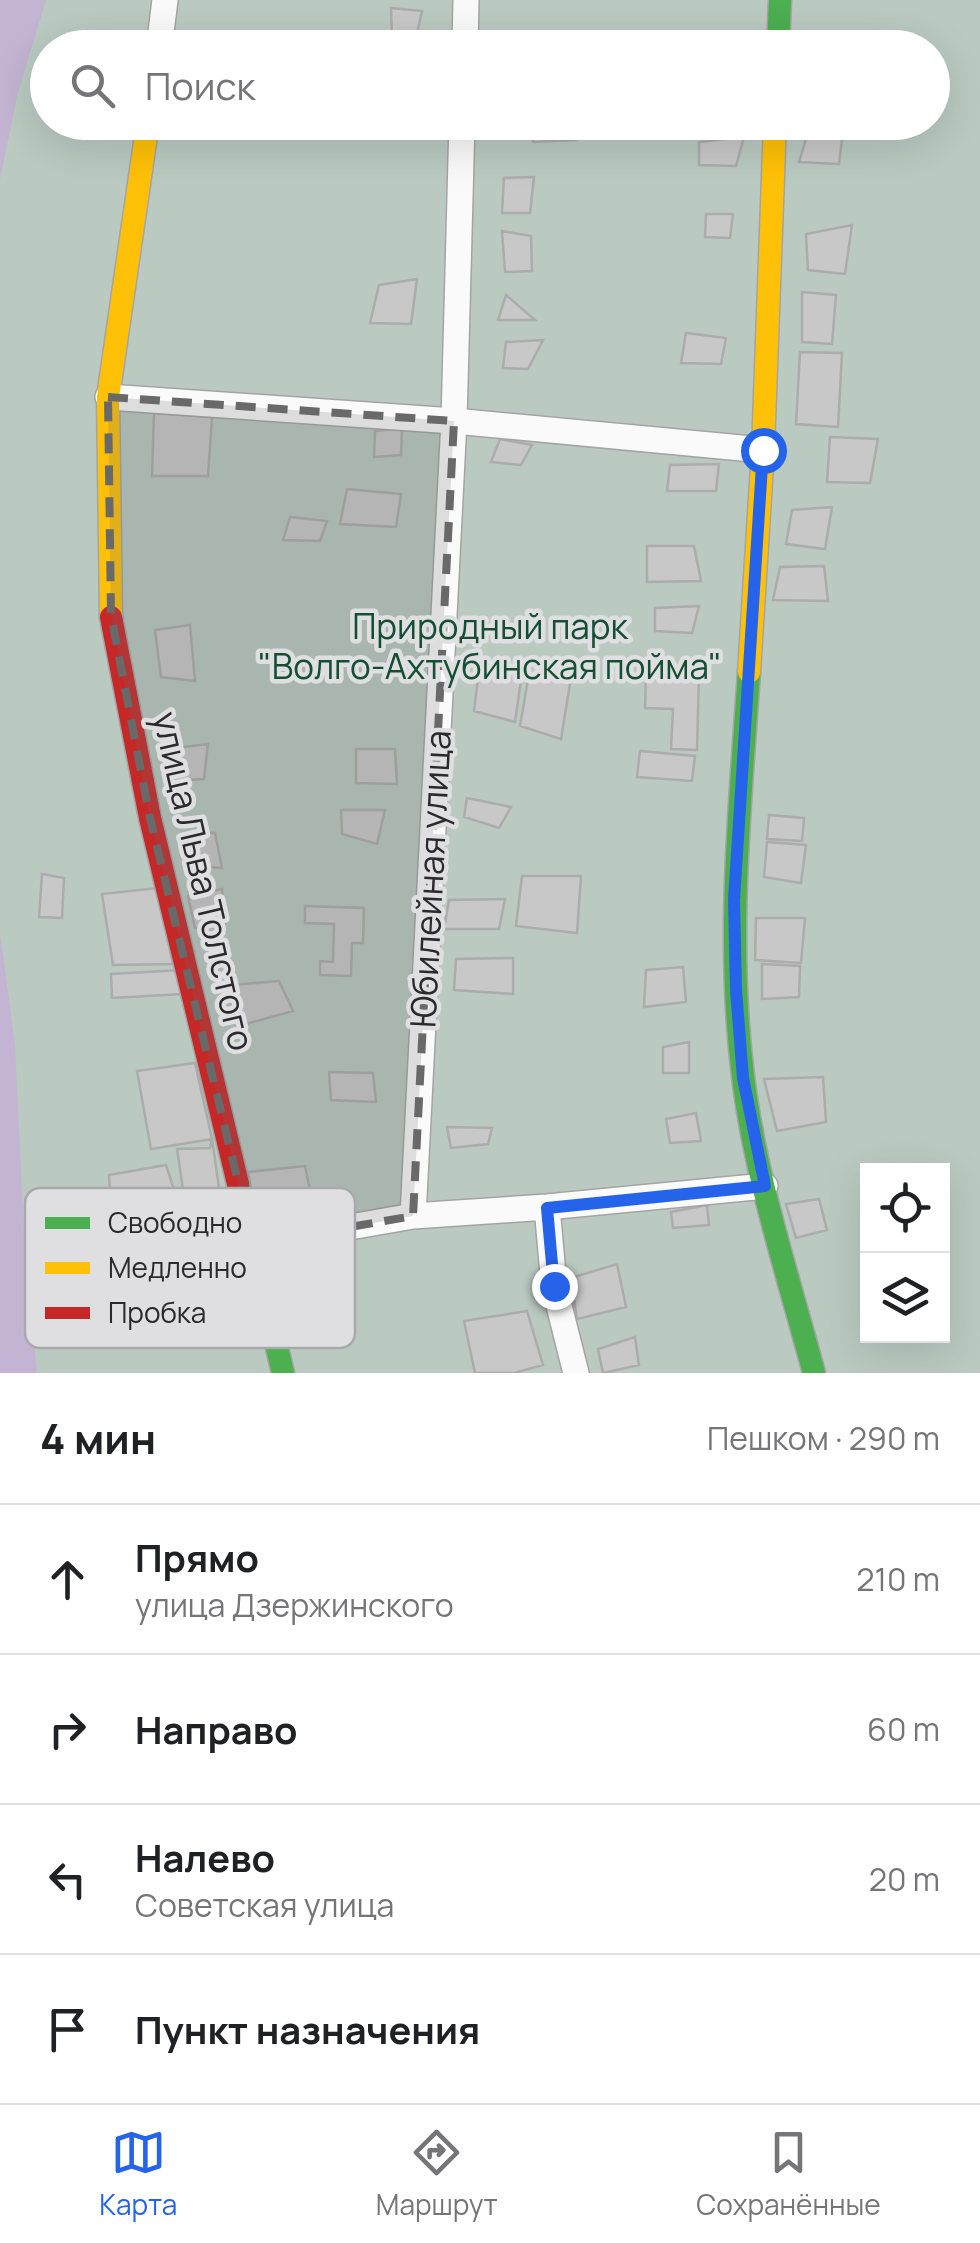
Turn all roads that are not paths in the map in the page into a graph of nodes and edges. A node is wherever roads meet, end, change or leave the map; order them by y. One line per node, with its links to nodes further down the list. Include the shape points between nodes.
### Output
1 (166, 0): 4 (street)
2 (466, 0): 5 (street)
3 (780, 0): 6 (street)
4 (161, 30)
5 (465, 30)
6 (779, 30)
7 (145, 140): 10 (street, улица Льва Толстого)
8 (462, 140): 11 (street, Юбилейная улица)
9 (774, 140): 12 (street)
10 (108, 397): 11 (street); 14 (street, улица Льва Толстого, via 111,615 150,818)
11 (454, 422): 12 (street); 16 (street, Юбилейная улица)
12 (763, 450): 13 (street, via 734,900 743,1078)
13 (765, 1186): 15 (street); 21 (street)
14 (239, 1188)
15 (547, 1208): 16 (street); 20 (street, via 554,1286)
16 (413, 1216): 17 (street)
17 (355, 1226)
18 (276, 1348): 19 (street, улица Льва Толстого)
19 (282, 1373)
20 (576, 1373)
21 (814, 1373)

